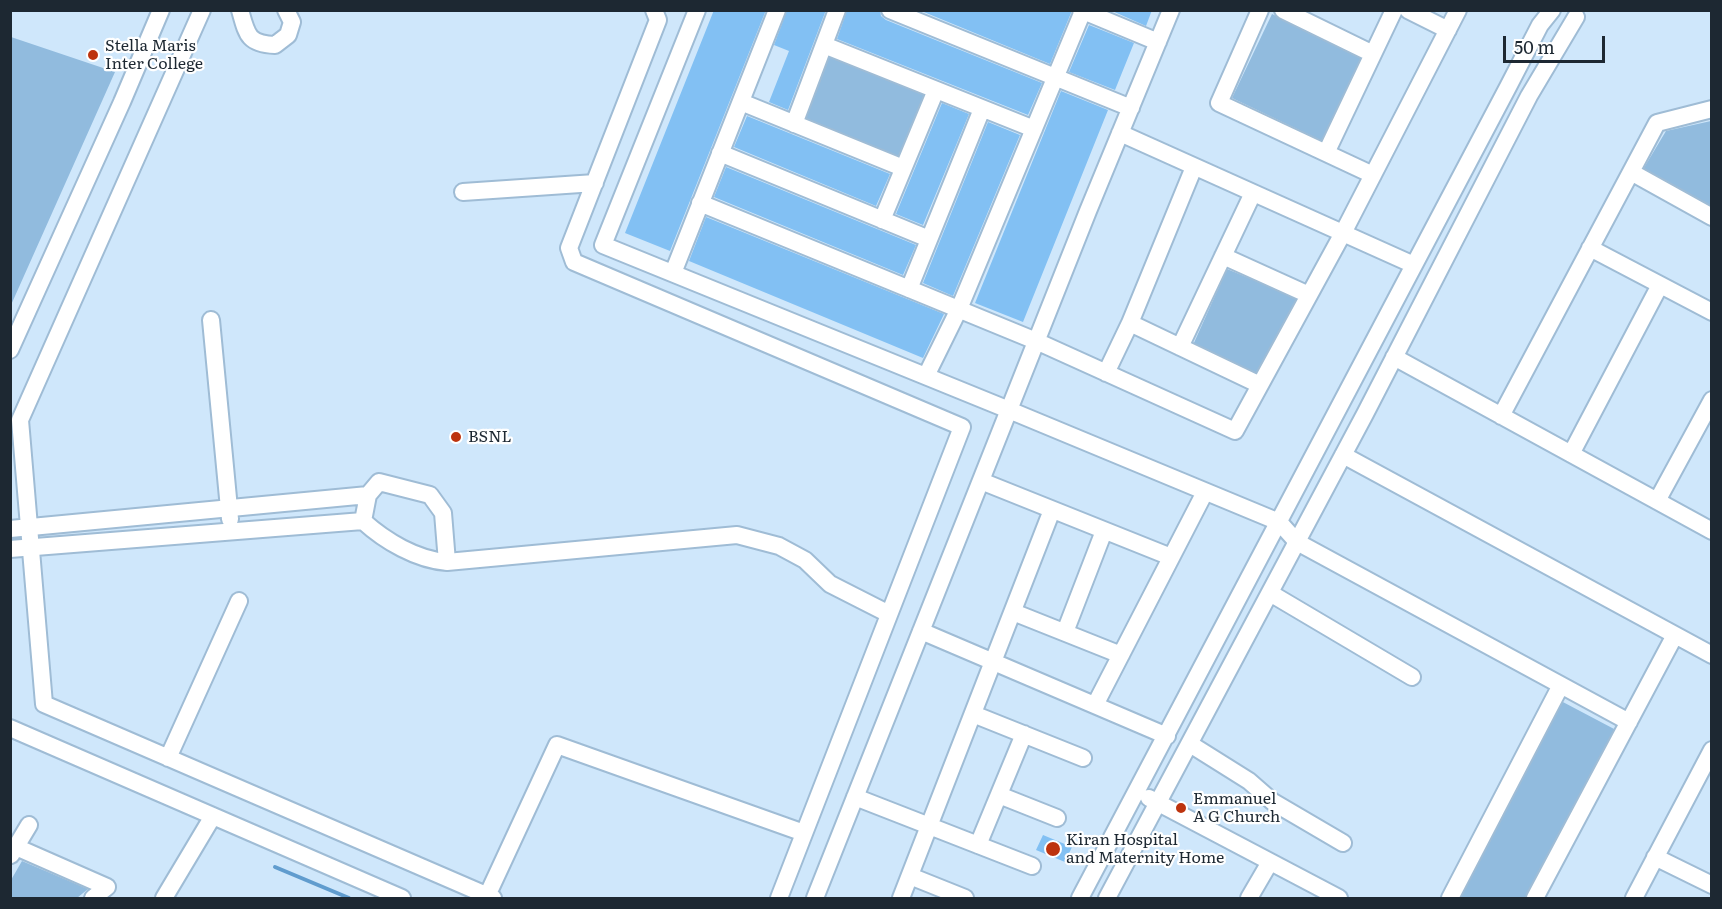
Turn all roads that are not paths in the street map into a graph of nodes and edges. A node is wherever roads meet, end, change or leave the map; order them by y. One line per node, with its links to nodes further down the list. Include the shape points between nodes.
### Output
1 (161, 10): 60 (street)
2 (202, 10): 78 (street, via 20,420)
3 (240, 10): 4 (street, via 246,33 259,44 275,45 288,35 292,22)
4 (286, 10)
5 (654, 10): 39 (street, via 658,20)
6 (697, 10): 50 (street, via 603,245)
7 (777, 10): 26 (street)
8 (837, 10): 22 (street)
9 (890, 10): 24 (street)
10 (1171, 10): 21 (street)
11 (1260, 10): 34 (street, via 1219,103)
12 (1283, 10): 23 (street)
13 (1394, 10): 23 (street)
14 (1408, 10): 20 (street)
15 (1458, 10): 20 (street)
16 (1552, 10): 49 (street, via 1540,25)
17 (1560, 10): 19 (street, via 1567,16)
18 (1084, 11): 21 (street); 24 (street)
19 (1583, 14): 61 (street, via 1529,96)
20 (1448, 30): 38 (street)
21 (1158, 42): 27 (street)
22 (824, 45): 25 (street); 30 (street)
23 (1373, 54): 34 (street)
24 (1055, 77): 27 (street); 31 (street)
25 (936, 90): 28 (street); 36 (street)
26 (741, 102): 30 (street); 33 (street)
27 (1131, 108): 32 (street)
28 (982, 109): 31 (street); 46 (street)
29 (1712, 110): 37 (street, via 1657,123)
30 (794, 123): 36 (street)
31 (1034, 129): 54 (street)
32 (1120, 133): 35 (street); 58 (street)
33 (720, 153): 42 (street); 44 (street)
34 (1326, 153): 38 (street)
35 (1194, 166): 41 (street); 57 (street)
36 (903, 168): 44 (street)
37 (1631, 172): 43 (street); 47 (street)
38 (1373, 175): 45 (street)
39 (595, 183): 40 (street); 91 (street, via 569,248 574,262 962,427)
40 (462, 192)
41 (1253, 193): 45 (street); 48 (street)
42 (700, 203): 50 (street); 52 (street)
43 (1712, 217)
44 (882, 220): 46 (street)
45 (1343, 233): 49 (street); 53 (street)
46 (929, 239): 52 (street)
47 (1590, 248): 51 (street); 67 (street)
48 (1223, 256): 53 (street); 59 (street)
49 (1414, 265): 77 (street)
50 (673, 273): 63 (street)
51 (1660, 285): 55 (street); 69 (street)
52 (909, 289): 54 (street)
53 (1309, 295): 64 (street)
54 (959, 309): 58 (street); 63 (street)
55 (1712, 312)
56 (211, 320): 74 (street)
57 (1130, 323): 59 (street); 62 (street)
58 (1036, 341): 62 (street); 66 (street)
59 (1180, 347): 64 (street)
60 (10, 350)
61 (1394, 357): 67 (street); 68 (street)
62 (1106, 373): 64 (street, via 1235,431)
63 (926, 376): 66 (street)
64 (1260, 385)
65 (1711, 403): 73 (street)
66 (1009, 410): 70 (street); 71 (street)
67 (1501, 416): 69 (street)
68 (1343, 454): 83 (street); 94 (street)
69 (1571, 454): 73 (street)
70 (981, 481): 75 (street); 92 (street)
71 (1205, 492): 77 (street); 86 (street)
72 (368, 495): 74 (street); 76 (street); 87 (street, via 379,482 430,495 443,513)
73 (1657, 501): 82 (street)
74 (229, 508): 78 (street); 80 (street)
75 (1052, 510): 81 (street); 90 (street)
76 (363, 521): 80 (street); 87 (street, via 379,535 430,561)
77 (1279, 522): 83 (street); 105 (street)
78 (29, 528): 79 (street); 84 (street)
79 (10, 529)
80 (231, 531): 84 (street)
81 (1104, 531): 86 (street); 93 (street)
82 (1712, 531)
83 (1297, 542): 88 (street); 99 (street)
84 (31, 548): 85 (street); 108 (street, via 44,704)
85 (10, 549)
86 (1171, 557): 95 (street)
87 (447, 562): 91 (street, via 737,535 779,546 805,560 830,584)
88 (1270, 593): 98 (street); 106 (street)
89 (239, 601): 108 (street)
90 (1013, 612): 93 (street); 97 (street)
91 (889, 614): 118 (street)
92 (921, 631): 97 (street); 112 (street)
93 (1065, 632): 95 (street)
94 (1675, 635): 96 (street); 102 (street)
95 (1121, 655): 100 (street)
96 (1712, 656)
97 (993, 662): 100 (street); 101 (street)
98 (1412, 677)
99 (1561, 685): 102 (street); 139 (street)
100 (1095, 705): 105 (street)
101 (973, 714): 104 (street); 117 (street)
102 (1629, 722): 140 (street)
103 (10, 728): 114 (street)
104 (1024, 734): 109 (street); 111 (street)
105 (1167, 736): 110 (street)
106 (1190, 744): 113 (street); 119 (street, via 1249,781 1273,802)
107 (1712, 750): 122 (street)
108 (168, 758): 127 (street)
109 (1083, 758)
110 (1137, 792): 113 (street); 135 (street)
111 (999, 795): 115 (street); 120 (street)
112 (855, 797): 117 (street); 132 (street)
113 (1158, 803): 123 (street); 136 (street)
114 (213, 816): 129 (street); 130 (street)
115 (1057, 818)
116 (29, 825): 121 (street)
117 (929, 826): 120 (street); 125 (street)
118 (804, 833): 127 (street, via 557,745); 131 (street)
119 (1344, 843)
120 (978, 845): 124 (street)
121 (13, 851): 128 (street, via 107,887)
122 (1655, 858): 126 (street); 141 (street)
123 (1270, 862): 137 (street); 138 (street)
124 (1032, 866)
125 (910, 876): 133 (street); 134 (street)
126 (1712, 885)
127 (490, 897)
128 (93, 898)
129 (164, 898)
130 (402, 898)
131 (778, 898)
132 (815, 898)
133 (901, 898)
134 (965, 898)
135 (1080, 898)
136 (1107, 898)
137 (1249, 898)
138 (1339, 898)
139 (1450, 898)
140 (1535, 898)
141 (1634, 898)

